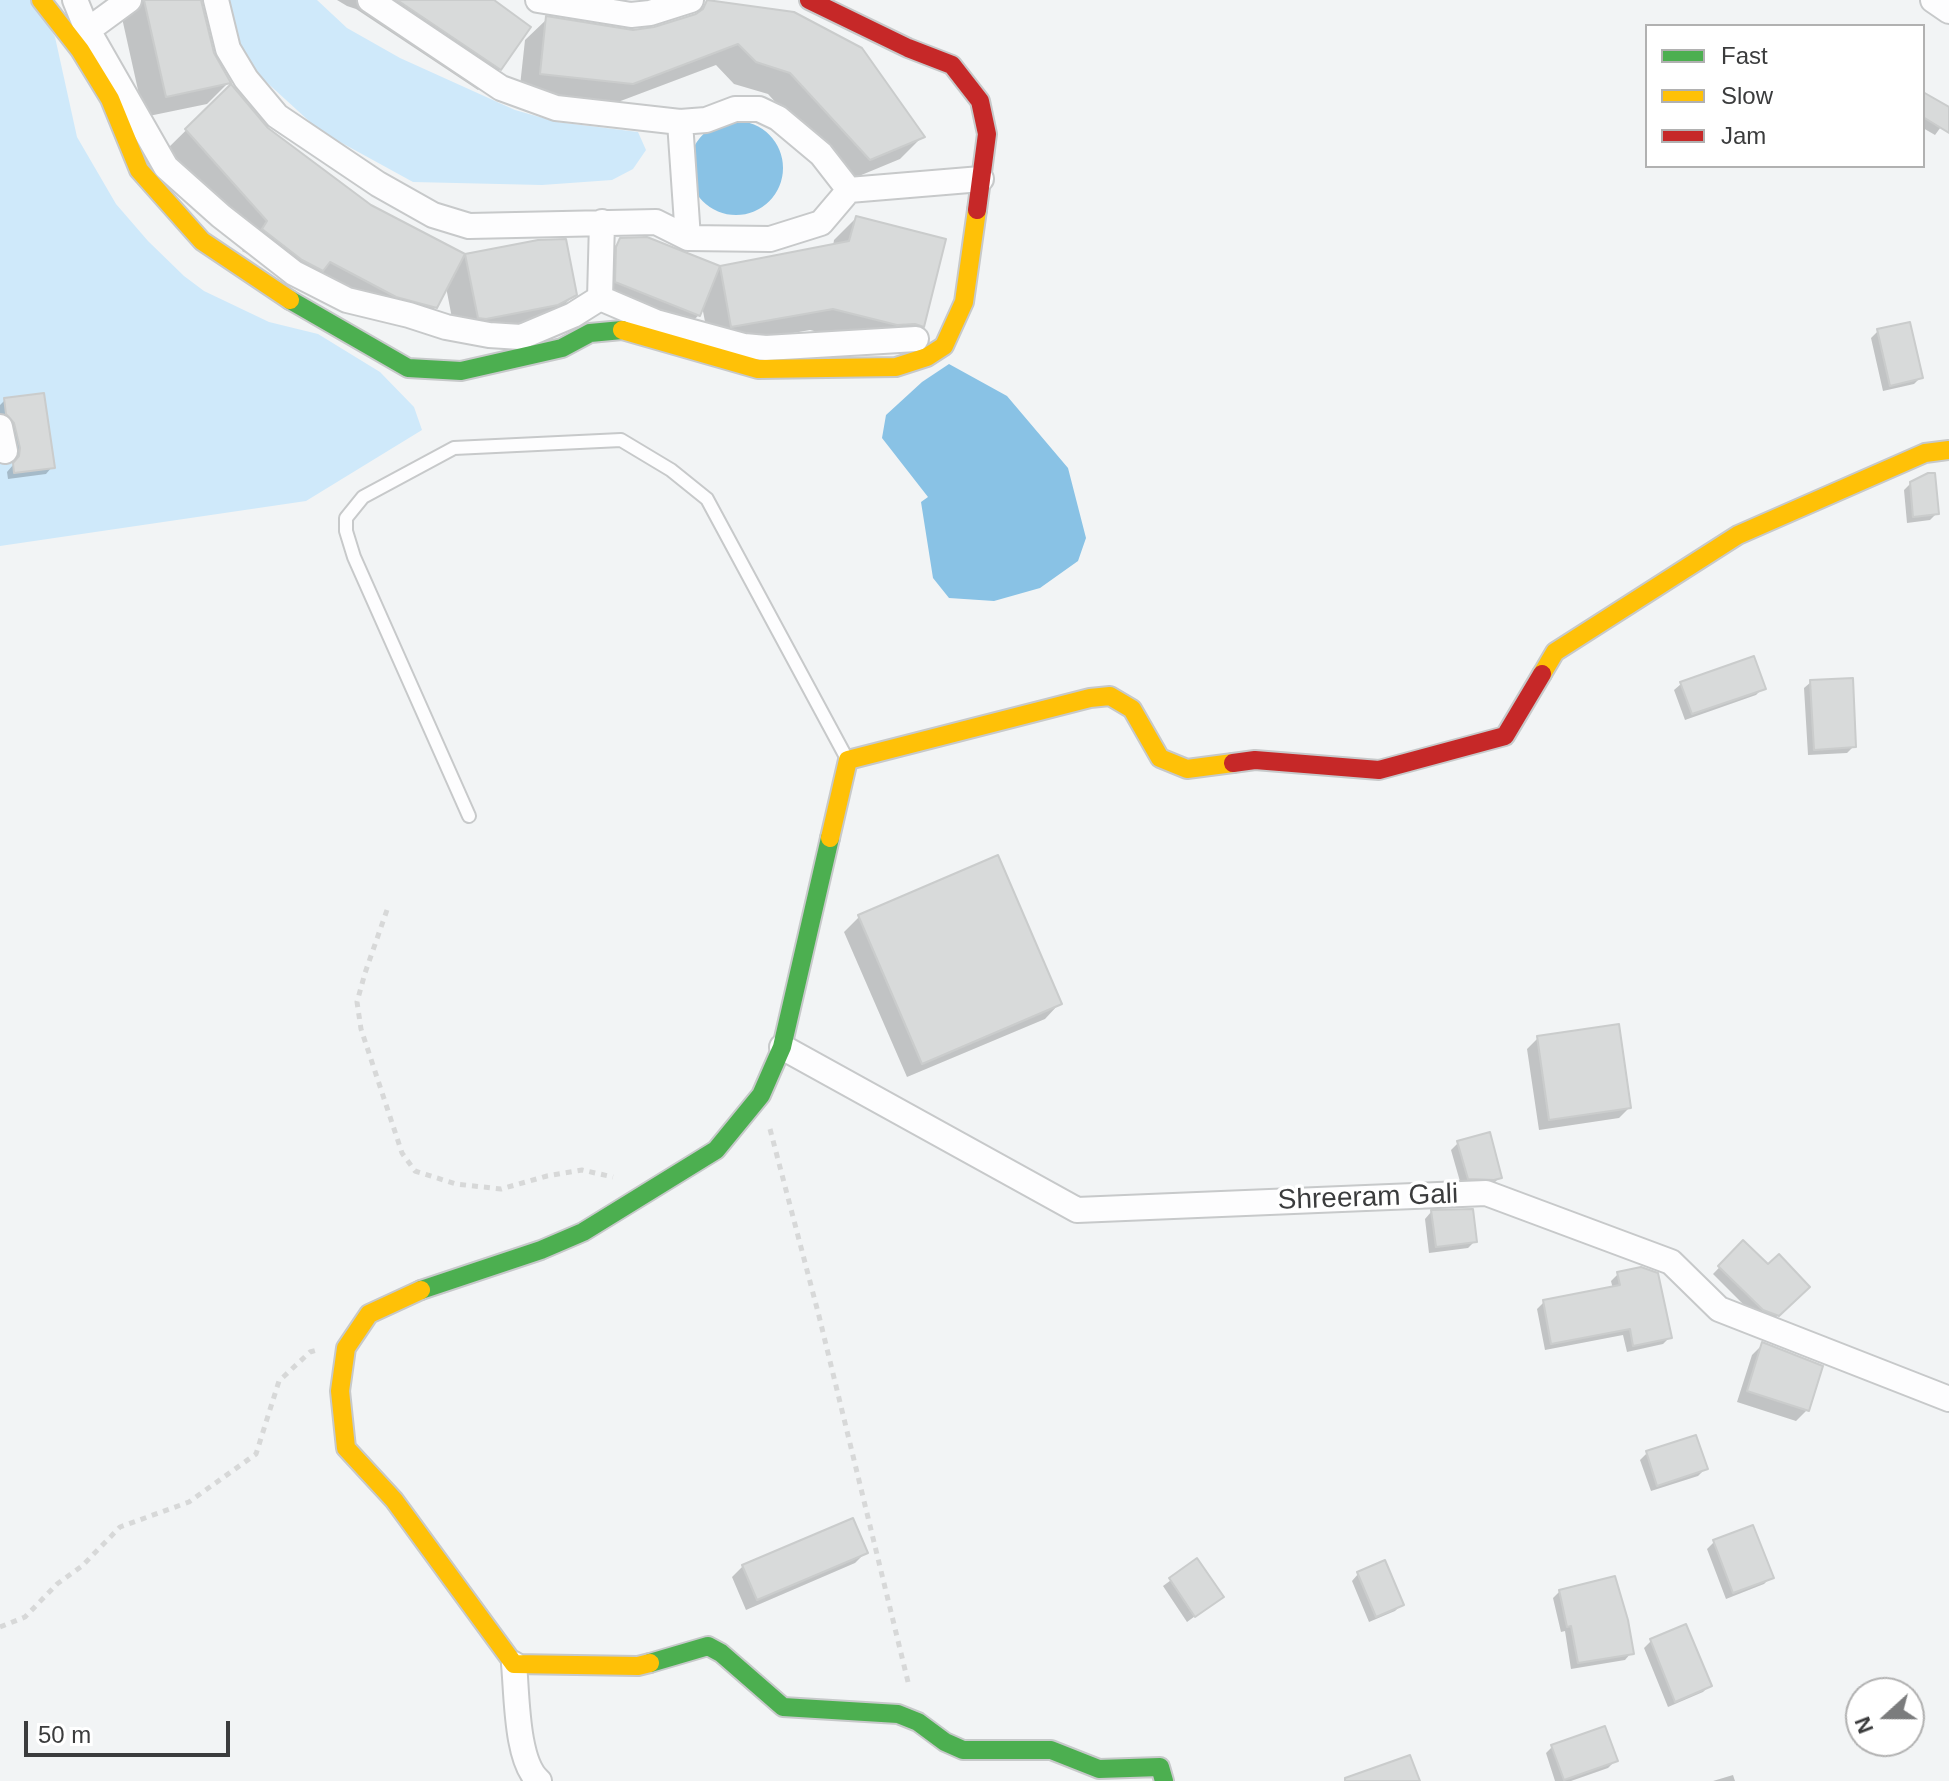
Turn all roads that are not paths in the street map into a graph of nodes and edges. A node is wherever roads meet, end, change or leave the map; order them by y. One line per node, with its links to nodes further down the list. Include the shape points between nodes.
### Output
1 (41, 0): 13 (street, via 110,99 139,170 202,241 277,293 408,368 461,371 562,348 590,333 623,330 758,369 896,367 927,357 944,346 964,302)
2 (75, 0): 11 (street)
3 (129, 0): 11 (street)
4 (216, 0): 15 (street, via 228,49 277,116 378,184 433,215 469,226)
5 (370, 0): 12 (street, via 501,88 556,108)
6 (538, 0): 7 (street, via 631,15)
7 (691, 0)
8 (809, 0): 13 (street, via 952,65 980,101 987,134)
9 (1933, 0): 10 (street)
10 (1949, 11)
11 (88, 30): 17 (street, via 166,167 294,273 347,300 489,335 521,337)
12 (680, 122): 14 (street, via 759,109 821,154); 16 (street)
13 (981, 179): 14 (street)
14 (849, 190): 16 (street, via 821,223 770,239)
15 (602, 222): 16 (street, via 656,222); 17 (street)
16 (688, 238)
17 (600, 298): 18 (street, via 656,322 744,346)
18 (916, 339)
19 (1949, 450): 20 (street, via 1925,453 1738,535 1555,652 1505,736 1379,770 1255,760 1187,769 1160,758 1132,709 1110,696)
20 (848, 760): 21 (lane, via 707,499 671,470 621,440 454,448 363,497 346,518 354,557); 22 (street)
21 (469, 816)
22 (782, 1047): 23 (street, Shreeram Gali, via 1077,1210 1486,1193 1671,1262 1719,1309); 24 (street, via 761,1095 716,1150 583,1232 369,1314 346,1348 340,1391 346,1448 394,1500)
23 (1949, 1399)
24 (514, 1664): 25 (street, via 524,1757); 26 (street, via 638,1666 708,1646 783,1707 898,1714 963,1750 1051,1750 1099,1769 1160,1767)
25 (539, 1781)
26 (1164, 1781)

